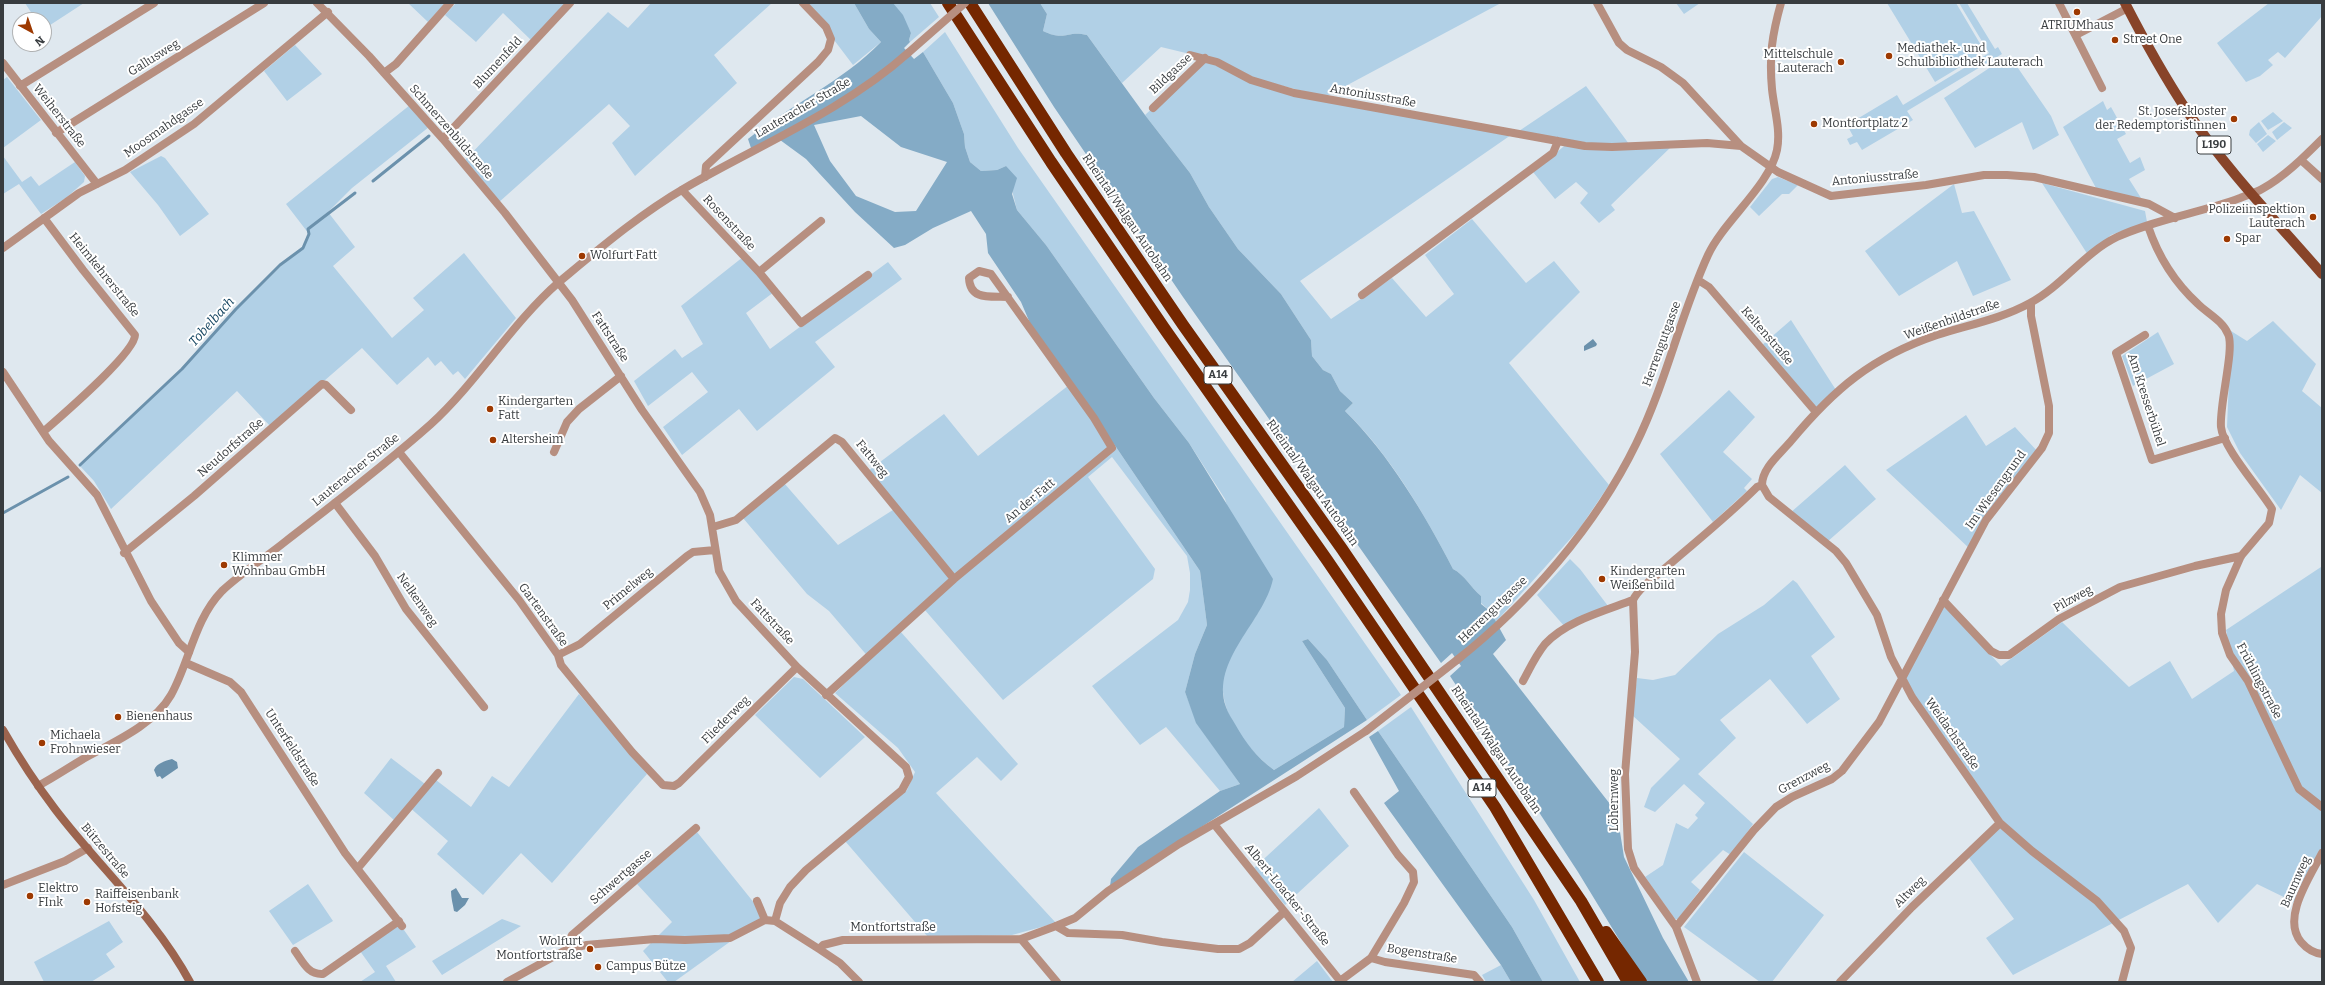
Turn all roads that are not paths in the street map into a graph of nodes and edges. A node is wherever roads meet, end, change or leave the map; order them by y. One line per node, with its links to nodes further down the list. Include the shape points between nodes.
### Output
1 (154, 3): 20 (street)
2 (264, 3): 23 (street, Gallusweg)
3 (317, 3): 14 (street, Schmerzenbildstraße)
4 (450, 3): 19 (street, via 396,64)
5 (570, 3): 24 (street, Blumenfeld)
6 (803, 3): 30 (street, Lauteracher Straße, via 826,27 831,39 828,50 706,166)
7 (948, 3): 106 (highway, A14, via 1051,162 1155,315 1327,560 1491,801)
8 (965, 3): 30 (street, Lauteracher Straße, bridge, via 876,79 830,109)
9 (970, 3): 88 (highway, Rheintal/Walgau Autobahn / A14, via 1070,159 1183,325 1342,549)
10 (1597, 3): 27 (street, via 1619,43 1683,83)
11 (1781, 3): 29 (street, Herrengutgasse, via 1770,53 1777,144)
12 (2059, 3): 15 (street)
13 (2127, 5): 15 (street); 34 (main road, L190, via 2150,50 2188,112)
14 (328, 12): 19 (street, Schmerzenbildstraße); 32 (street, Moosmahdgasse, via 194,124 146,157)
15 (2076, 36): 21 (street)
16 (1190, 55): 17 (street, Antoniusstraße)
17 (1205, 58): 22 (street, Bildgasse); 26 (street, Antoniusstraße, via 1251,80 1294,93)
18 (3, 63): 20 (street, Weiherstraße)
19 (384, 73): 24 (street, Schmerzenbildstraße)
20 (20, 86): 23 (street, Weiherstraße)
21 (2102, 88)
22 (1153, 108)
23 (56, 133): 32 (street, Weiherstraße)
24 (444, 139): 44 (street, Schmerzenbildstraße)
25 (2322, 140): 28 (street, Weißenbildstraße)
26 (1558, 141): 27 (street, Antoniusstraße, via 1612,147 1675,144); 45 (street, via 1553,153)
27 (1741, 146): 29 (street, Antoniusstraße)
28 (2301, 160): 31 (street); 34 (street, Weißenbildstraße, via 2270,184)
29 (1769, 166): 36 (street, Antoniusstraße, via 1831,196 1926,185 1984,175 2034,177 2149,204); 43 (street, Herrengutgasse, via 1714,244)
30 (705, 177): 33 (street, Lauteracher Straße)
31 (2322, 179)
32 (97, 184): 35 (street, Moosmahdgasse)
33 (682, 190): 40 (street, Rosenstraße); 44 (street, Lauteracher Straße, via 647,212)
34 (2253, 193): 36 (street, Weißenbildstraße); 41 (main road, L190)
35 (44, 218): 39 (street, Moosmahdgasse); 53 (street, Heimkehrerstraße, via 135,335 133,344 110,369)
36 (2175, 218): 38 (street, Weißenbildstraße)
37 (821, 221): 40 (street)
38 (2148, 226): 47 (street, Weißenbildstraße, via 2115,238); 54 (street, Frühlingstraße, via 2156,250 2166,268 2197,304 2224,327 2229,335 2230,345 2222,399 2221,428)
39 (3, 248)
40 (759, 272): 42 (street, Rosenstraße, via 801,323)
41 (2322, 274)
42 (868, 275)
43 (1698, 280): 52 (street, Keltenstraße, via 1709,287); 81 (street, Herrengutgasse, bridge, via 1673,353 1636,444 1596,512 1542,579 1502,621 1465,654 1366,731 1297,776)
44 (559, 283): 50 (street, Fattstraße, via 593,330); 55 (street, Lauteracher Straße, via 528,311 462,393)
45 (1362, 295)
46 (1008, 297): 46 (street, An der Fatt, via 985,297 976,294 971,290 969,278 979,271 985,271 991,274); 63 (street, An der Fatt, via 1094,418 1112,448)
47 (2031, 303): 52 (street, Weißenbildstraße, via 2002,316 1915,343 1890,355 1868,367 1837,390); 65 (street, Im Wiesengrund, via 2031,316 2049,406 2049,433 2042,448 1986,520)
48 (2145, 335): 54 (street, Am Kresserbühel, via 2116,353 2152,460)
49 (3, 372): 53 (street)
50 (621, 376): 56 (street, via 579,408 567,422); 59 (street, Fattstraße, via 660,438 700,492 708,507)
51 (351, 410): 61 (street, Neudorfstraße, via 322,384 194,496)
52 (1815, 411): 57 (street, Weißenbildstraße, via 1765,472)
53 (44, 432): 61 (street, via 64,460 97,496)
54 (2225, 438): 62 (street, Frühlingstraße, via 2272,509 2269,523)
55 (399, 452): 58 (street, Lauteracher Straße); 67 (street, Gartenstraße, via 519,600)
56 (554, 452)
57 (1762, 486): 64 (street, via 1757,487); 70 (street, Weidachstraße, via 1769,497 1836,551 1846,564 1877,615 1891,657)
58 (335, 503): 66 (street, Lauteracher Straße, via 223,591 203,618); 73 (street, Nelkenweg, via 371,550 406,609)
59 (713, 527): 60 (street, Fattstraße); 63 (street, Fattweg, via 736,520 834,438 842,442)
60 (715, 550): 67 (street, Primelweg, via 693,552 687,556 580,644); 69 (street, Fattstraße, via 719,571 730,594)
61 (124, 553): 66 (street, via 151,601 179,643)
62 (2241, 556): 65 (street, Pilzweg, via 2120,587 2059,619 2009,655 1999,655 1990,651); 79 (street, Frühlingstraße, via 2226,590 2221,614 2222,633 2230,655 2248,681 2299,789)
63 (954, 579): 72 (street, An der Fatt)
64 (1633, 600): 71 (street, via 1589,618 1555,636 1539,652); 93 (street, Löhernweg, via 1635,652 1625,774 1628,849 1634,868)
65 (1943, 600): 70 (street, Im Wiesengrund)
66 (189, 652): 68 (street, Lauteracher Straße)
67 (558, 655): 77 (street, Gartenstraße, via 561,665 632,752 663,785)
68 (186, 663): 76 (street, Lauteracher Straße, via 170,697 150,718); 85 (street, Unterfeldstraße, via 230,682 241,692 326,825)
69 (797, 667): 72 (street, Fattstraße); 77 (street, Fliederweg, via 679,783)
70 (1902, 679): 80 (street, Weidachstraße); 93 (street, Grenzweg, via 1879,722 1842,772 1776,807 1754,830)
71 (1523, 681)
72 (826, 695): 91 (street, Fattstraße, via 906,767 909,777 902,790 806,870 790,887 780,903)
73 (484, 707)
74 (3, 730): 76 (main road, Bützestraße)
75 (438, 773): 85 (street)
76 (38, 786): 83 (main road, Bützestraße)
77 (670, 786)
78 (1354, 792): 99 (street, via 1413,872 1414,882 1404,904)
79 (2322, 807)
80 (2000, 822): 110 (street, Altweg); 111 (street, Weidachstraße, via 2032,851 2097,901 2124,931 2131,948)
81 (1214, 824): 89 (street, Albert-Loacker-Straße); 92 (street, via 1108,891 1075,918)
82 (696, 828): 95 (street, Schwertgasse, via 572,935)
83 (88, 848): 86 (street, via 65,861); 101 (main road, Bützestraße, via 160,934)
84 (2322, 853): 98 (street, Baumweg, via 2296,907 2293,922 2296,933 2305,946)
85 (358, 868): 97 (street, Unterfeldstraße, via 400,924 323,974 316,975 309,971)
86 (3, 885)
87 (757, 901): 90 (street)
88 (1581, 901): 107 (highway, Rheintal/Walgau Autobahn / A14); 108 (highway)
89 (1284, 912): 92 (street, via 1250,943 1239,948 1218,949 1122,935 1068,933); 100 (street, Albert-Loacker-Straße)
90 (765, 920): 91 (street); 95 (street, via 730,938 717,940 633,940)
91 (775, 921): 96 (street)
92 (1056, 926): 94 (street, Montfortstraße)
93 (1676, 927): 109 (street, Löhernweg)
94 (1021, 938): 96 (street, Montfortstraße, via 843,940 823,945); 104 (street)
95 (569, 949): 102 (street)
96 (819, 949): 103 (street, via 840,963)
97 (295, 951)
98 (2322, 954)
99 (1371, 958): 100 (street, Bogenstraße); 105 (street, Bogenstraße, via 1474,975)
100 (1341, 981)
101 (190, 982)
102 (507, 982)
103 (859, 982)
104 (1057, 982)
105 (1480, 982)
106 (1598, 982)
107 (1628, 982)
108 (1641, 982)
109 (1697, 982)
110 (1840, 982)
111 (2122, 982)

